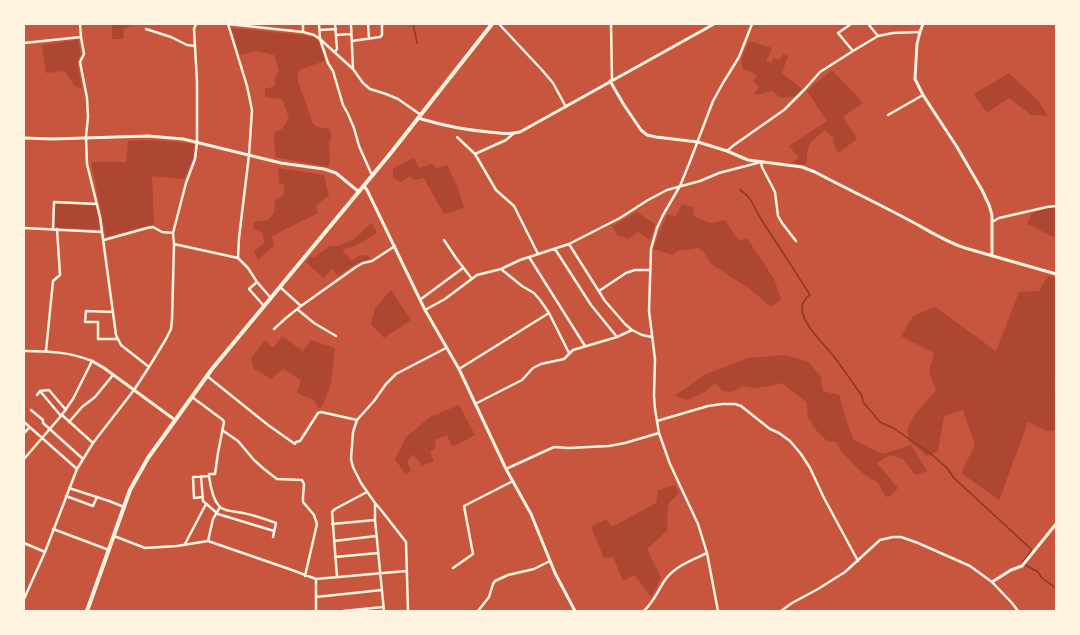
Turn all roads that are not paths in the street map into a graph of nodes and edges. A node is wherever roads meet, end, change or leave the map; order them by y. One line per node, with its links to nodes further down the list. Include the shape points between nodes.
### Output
1 (80, 24): 25 (street)
2 (196, 24): 31 (street)
3 (228, 24): 21 (street); 48 (street, via 252,110)
4 (303, 24): 21 (street)
5 (319, 24): 20 (street)
6 (335, 24): 18 (street)
7 (351, 24): 23 (street)
8 (368, 24): 28 (street)
9 (382, 24): 28 (street, via 382,35)
10 (492, 24): 39 (main road)
11 (499, 24): 37 (street, via 553,83)
12 (612, 24): 35 (street)
13 (714, 24): 35 (street)
14 (752, 24): 45 (street, via 739,57 713,101)
15 (851, 24): 32 (street, via 838,33)
16 (870, 24): 26 (street)
17 (923, 24): 22 (street)
18 (336, 29): 20 (street); 24 (street)
19 (146, 30): 31 (street)
20 (320, 30): 27 (street)
21 (303, 32): 27 (street)
22 (920, 32): 26 (street); 36 (street, via 915,79)
23 (351, 34): 24 (street); 29 (street)
24 (336, 35): 33 (street)
25 (81, 36): 30 (street); 41 (street, via 84,54 80,62 88,117)
26 (878, 36): 32 (street)
27 (320, 39): 33 (street); 50 (street, via 343,105)
28 (369, 39): 29 (street)
29 (352, 41): 34 (street)
30 (24, 43)
31 (195, 46): 44 (street)
32 (852, 51): 46 (street, via 820,72 784,110)
33 (335, 52): 34 (street)
34 (353, 69): 39 (street, via 363,83 398,100)
35 (611, 81): 37 (street); 45 (street, via 644,133)
36 (923, 95): 38 (street); 56 (street, via 982,190 989,205)
37 (566, 107): 40 (street)
38 (888, 115)
39 (420, 117): 40 (street, via 434,123 477,131); 50 (main road)
40 (513, 134): 47 (street, via 506,140)
41 (86, 137): 43 (street); 44 (street, via 148,136); 54 (street, via 87,164)
42 (457, 137): 47 (street)
43 (24, 138)
44 (197, 142): 48 (street); 61 (street, via 196,159 186,184)
45 (698, 142): 46 (street); 52 (street)
46 (727, 151): 49 (street, via 748,160)
47 (475, 154): 69 (street, via 496,190 514,206)
48 (250, 155): 53 (street, via 281,163 324,169 336,174); 72 (street)
49 (761, 162): 52 (street); 64 (street, via 775,192 778,216); 70 (street, via 815,172 952,244)
50 (373, 175): 51 (main road)
51 (364, 186): 53 (main road); 67 (street)
52 (680, 186): 66 (street, via 667,190); 75 (street, via 656,228)
53 (359, 192): 79 (main road)
54 (97, 204): 58 (street, via 54,202); 60 (street)
55 (1056, 206): 56 (street, via 999,218)
56 (992, 222): 70 (street)
57 (24, 228): 58 (street)
58 (54, 229): 59 (street)
59 (57, 229): 60 (street); 98 (street, via 60,275 53,281)
60 (102, 232): 62 (street)
61 (173, 233): 62 (street, via 162,232 153,227); 65 (street)
62 (104, 240): 87 (street)
63 (444, 240): 73 (street)
64 (796, 241)
65 (174, 244): 72 (street); 101 (street, via 172,320 166,339)
66 (569, 244): 68 (street); 80 (street)
67 (395, 246): 82 (street); 84 (street, via 372,261 356,267)
68 (555, 249): 69 (street); 93 (street, via 591,305)
69 (538, 254): 71 (street)
70 (992, 256): 76 (street)
71 (529, 257): 74 (street); 95 (street)
72 (238, 258): 78 (street)
73 (463, 268): 77 (street); 82 (street)
74 (501, 269): 77 (street, via 477,275); 88 (street, via 534,293)
75 (650, 270): 80 (street, via 626,272); 92 (street, via 649,311)
76 (1056, 274)
77 (472, 279): 86 (street)
78 (258, 282): 81 (street); 83 (street, via 249,290)
79 (280, 287): 81 (main road); 84 (street)
80 (599, 291): 90 (street)
81 (271, 298): 83 (main road)
82 (420, 299): 86 (street)
83 (264, 306): 104 (main road)
84 (301, 306): 85 (street)
85 (297, 309): 89 (street); 91 (street)
86 (425, 310): 96 (street)
87 (113, 312): 94 (street); 94 (street, via 86,311 85,322 98,322 98,340)
88 (549, 313): 99 (street); 102 (street)
89 (274, 329)
90 (632, 330): 92 (street); 93 (street)
91 (336, 336)
92 (652, 337): 117 (street)
93 (617, 338): 95 (street)
94 (118, 339): 101 (street, via 121,345)
95 (586, 346): 99 (street)
96 (446, 348): 102 (street); 114 (street, via 396,374)
97 (24, 351): 98 (street)
98 (46, 351): 100 (street, via 81,356)
99 (569, 353): 109 (street, via 564,359 533,368 522,380)
100 (92, 361): 103 (street); 111 (street)
101 (149, 367): 105 (street)
102 (459, 369): 109 (street)
103 (114, 375): 105 (street); 116 (street)
104 (207, 376): 108 (main road); 114 (street, via 295,444 300,441 320,412)
105 (134, 390): 113 (street); 124 (street)
106 (40, 392): 107 (street); 111 (street, via 49,390); 112 (street)
107 (36, 395)
108 (192, 396): 113 (main road); 120 (street, via 223,420)
109 (475, 404): 128 (street)
110 (31, 410): 119 (street)
111 (66, 410): 112 (street)
112 (62, 416): 116 (street); 119 (street)
113 (175, 420): 139 (main road, via 144,464)
114 (357, 420): 133 (street, via 353,432 351,459)
115 (24, 422): 118 (street)
116 (69, 422): 124 (street)
117 (657, 422): 121 (street); 159 (street, via 708,406 741,406 790,441 801,454)
118 (30, 427): 122 (street); 123 (street)
119 (50, 429): 123 (street); 126 (street)
120 (222, 430): 130 (street, via 215,474); 164 (street, via 238,441 254,460 277,479 302,480 303,502 315,518 317,527)
121 (659, 433): 128 (street, via 609,446 554,447); 157 (street, via 670,464 698,524)
122 (24, 434)
123 (42, 438): 125 (street); 127 (street)
124 (93, 443): 126 (street)
125 (24, 459)
126 (84, 459): 127 (street)
127 (77, 469): 132 (street)
128 (506, 469): 131 (street)
129 (201, 476): 130 (street); 136 (street); 136 (street, via 193,477 194,498)
130 (209, 476): 140 (street)
131 (513, 481): 160 (street, via 531,514); 161 (street, via 464,506 473,554)
132 (69, 488): 134 (street); 135 (street)
133 (367, 492): 138 (street); 143 (street, via 335,509 332,512)
134 (66, 496): 135 (street, via 93,506); 145 (street)
135 (97, 497): 139 (street)
136 (203, 497): 137 (street)
137 (206, 504): 141 (street); 153 (street)
138 (375, 504): 142 (street); 162 (street, via 406,542)
139 (124, 507): 147 (main road)
140 (220, 507): 141 (street); 146 (street, via 276,523)
141 (216, 513): 146 (street); 150 (street)
142 (375, 520): 143 (street); 148 (street)
143 (332, 524): 151 (street)
144 (1056, 524): 167 (street, via 1022,566)
145 (53, 529): 154 (street); 155 (street)
146 (274, 531): 149 (street)
147 (114, 536): 153 (street, via 145,548); 154 (main road)
148 (376, 536): 151 (street); 156 (street)
149 (274, 537)
150 (208, 541): 153 (street); 164 (street)
151 (334, 541): 158 (street)
152 (24, 543): 155 (street)
153 (184, 545)
154 (109, 550): 172 (main road)
155 (45, 552): 170 (street)
156 (378, 553): 158 (street); 163 (street)
157 (707, 553): 179 (street, via 671,573 652,604); 180 (street)
158 (335, 557): 165 (street)
159 (858, 560): 167 (street, via 880,540 901,538 918,542 970,566); 181 (street, via 845,572)
160 (550, 561): 177 (street, via 534,569 495,581 489,597); 178 (street)
161 (453, 568)
162 (406, 570): 163 (street); 176 (street)
163 (380, 573): 165 (street); 168 (street)
164 (305, 576): 166 (street)
165 (337, 577): 166 (street)
166 (316, 579): 169 (street)
167 (992, 582): 182 (street)
168 (382, 590): 169 (street); 171 (street)
169 (316, 597): 173 (street)
170 (24, 599)
171 (383, 606): 174 (street); 175 (street)
172 (87, 611)
173 (316, 611)
174 (343, 611)
175 (384, 611)
176 (408, 611)
177 (478, 611)
178 (575, 611)
179 (644, 611)
180 (718, 611)
181 (781, 611)
182 (1018, 611)

